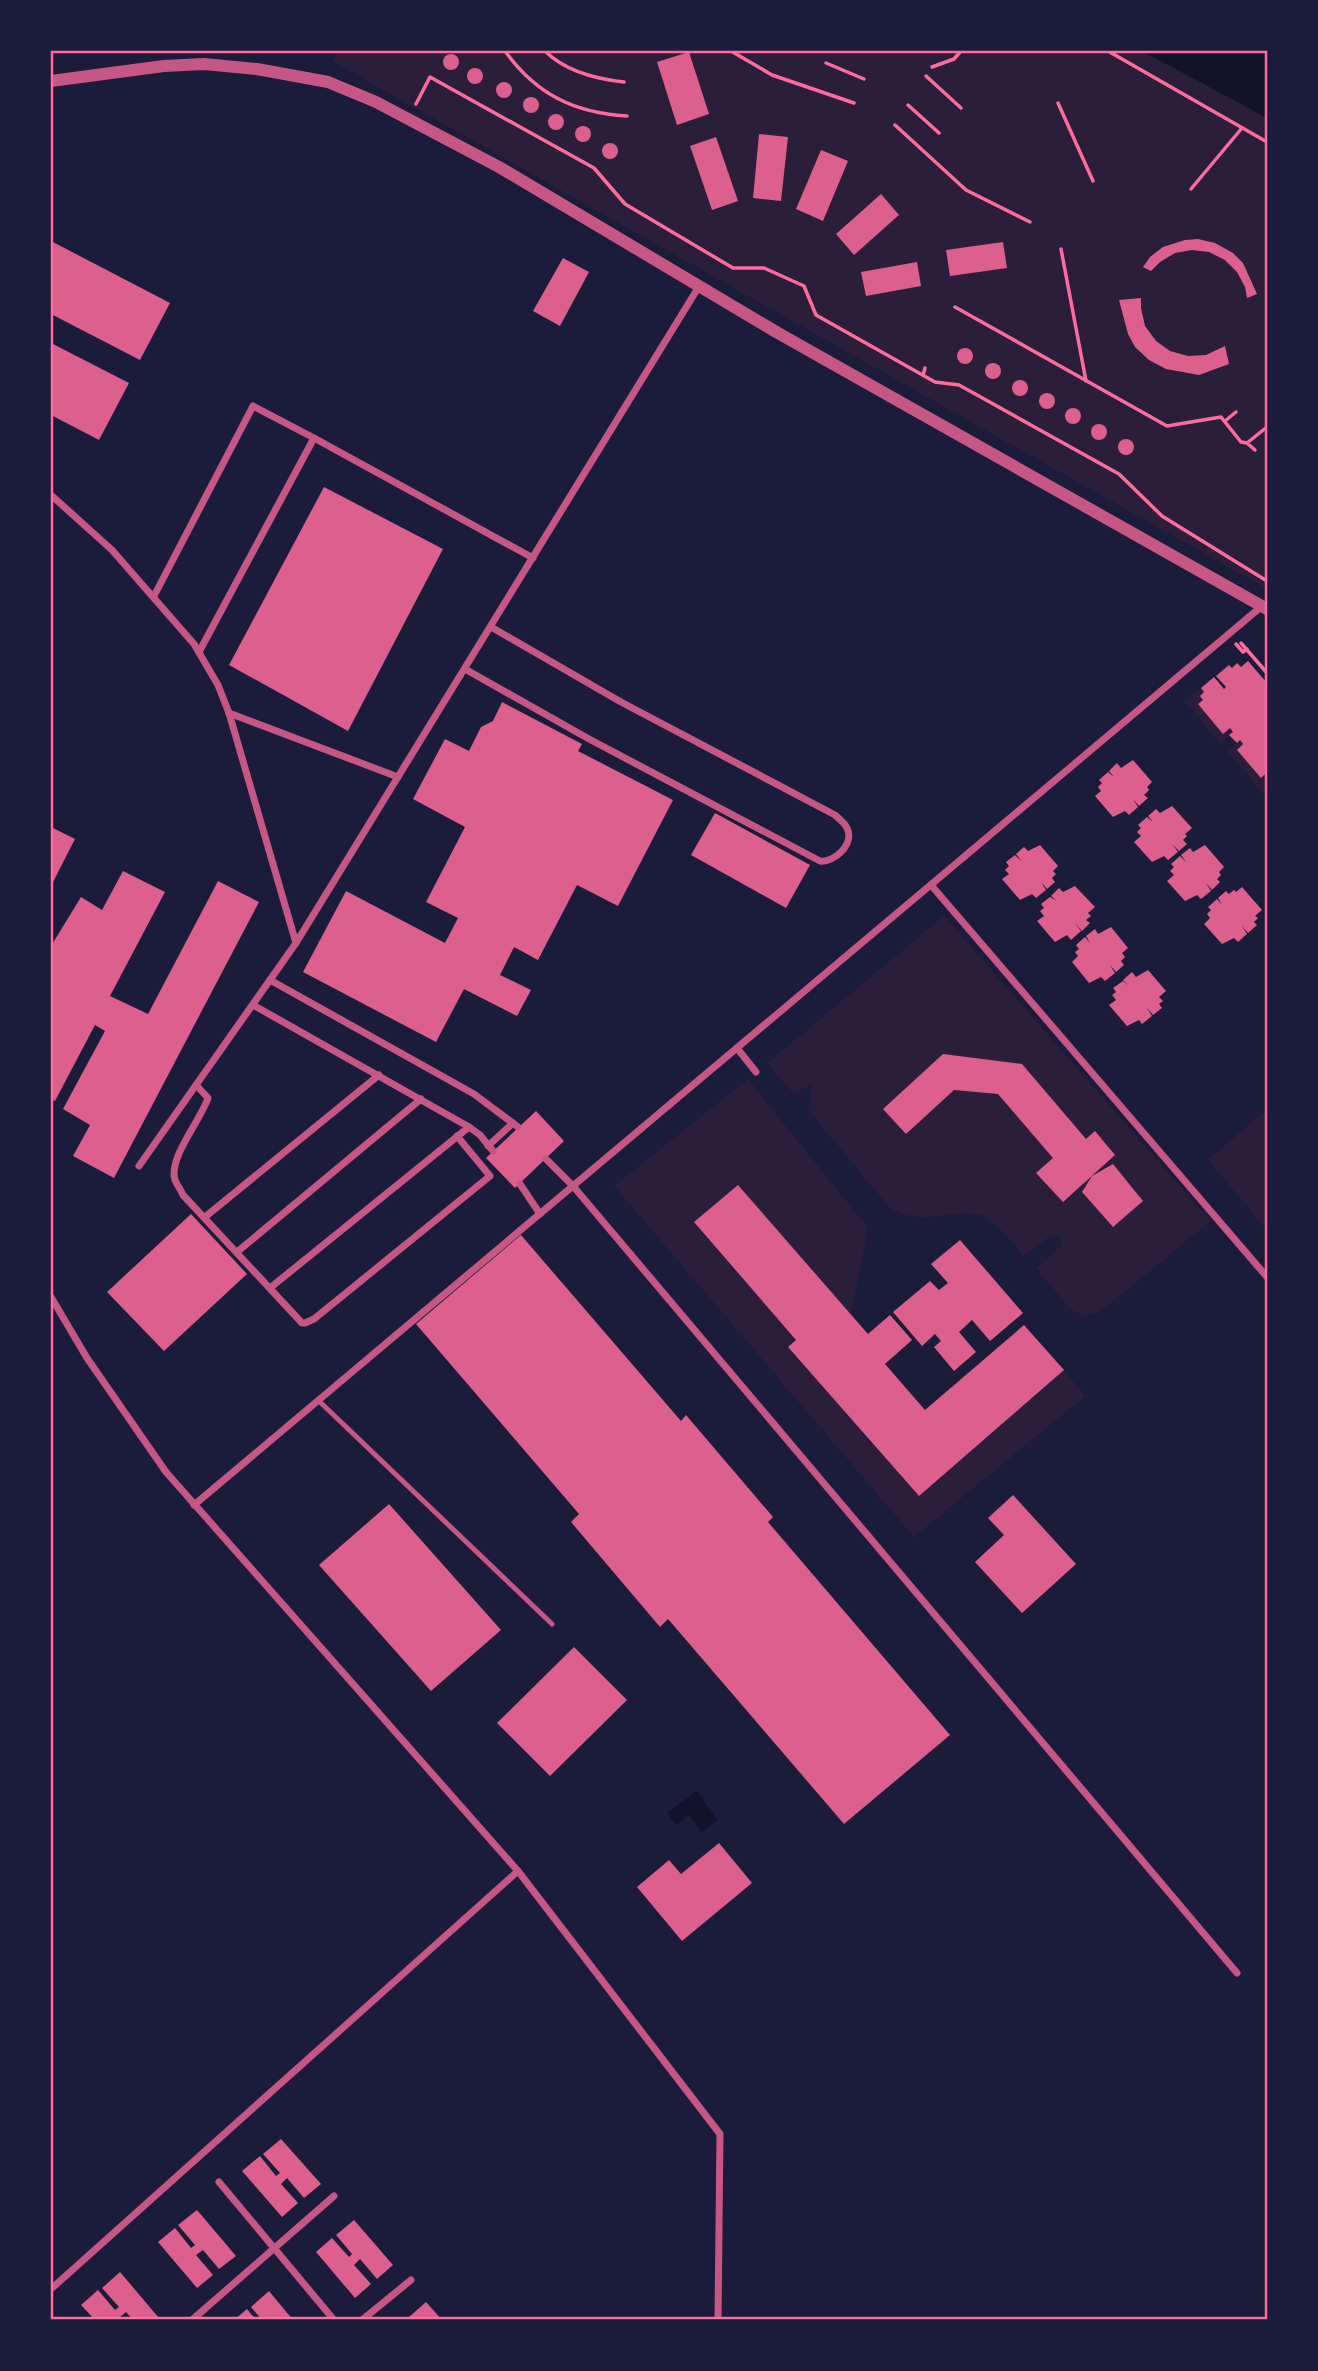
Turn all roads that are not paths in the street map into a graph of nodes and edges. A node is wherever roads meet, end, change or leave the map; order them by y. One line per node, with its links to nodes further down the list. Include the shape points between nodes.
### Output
1 (51, 81): 2 (street, via 204,64 328,82 499,167)
2 (698, 288): 5 (street); 7 (street)
3 (314, 438): 5 (street); 6 (street, via 253,405); 9 (street)
4 (51, 495): 6 (street)
5 (533, 558): 8 (street)
6 (154, 596): 9 (street)
7 (1264, 608): 13 (street)
8 (491, 627): 10 (street); 10 (street, via 835,815 849,836 839,855 820,861)
9 (199, 652): 11 (street)
10 (465, 669): 12 (street)
11 (229, 713): 12 (street); 14 (street)
12 (398, 777): 14 (street)
13 (931, 885): 17 (street); 31 (street)
14 (296, 943): 15 (street)
15 (270, 979): 16 (street); 22 (street, via 474,1094 515,1125 491,1148)
16 (253, 1005): 19 (street); 20 (street)
17 (737, 1048): 18 (street); 27 (street)
18 (756, 1072)
19 (379, 1075): 21 (street); 29 (street)
20 (196, 1085): 25 (street); 29 (street, via 208,1098 176,1162 174,1178 183,1195)
21 (421, 1099): 22 (street); 30 (street)
22 (468, 1127): 23 (street)
23 (457, 1136): 32 (street); 32 (street, via 490,1176 308,1323 302,1323)
24 (546, 1159): 27 (street)
25 (139, 1166)
26 (520, 1184): 28 (street)
27 (573, 1186): 28 (street); 38 (street)
28 (540, 1214): 34 (street)
29 (205, 1217): 30 (street)
30 (237, 1252): 32 (street)
31 (1267, 1277)
32 (270, 1288)
33 (51, 1297): 35 (street, via 87,1358)
34 (319, 1401): 35 (street); 36 (lane)
35 (194, 1505): 37 (street)
36 (552, 1624)
37 (518, 1871): 43 (street); 49 (street, via 720,2133)
38 (1237, 1973)
39 (219, 2182): 41 (street)
40 (334, 2196): 41 (street)
41 (274, 2251): 44 (street); 47 (street)
42 (411, 2280): 48 (street)
43 (51, 2289)
44 (203, 2311): 45 (street); 46 (street)
45 (192, 2320)
46 (211, 2320)
47 (334, 2320)
48 (362, 2320)
49 (718, 2320)

